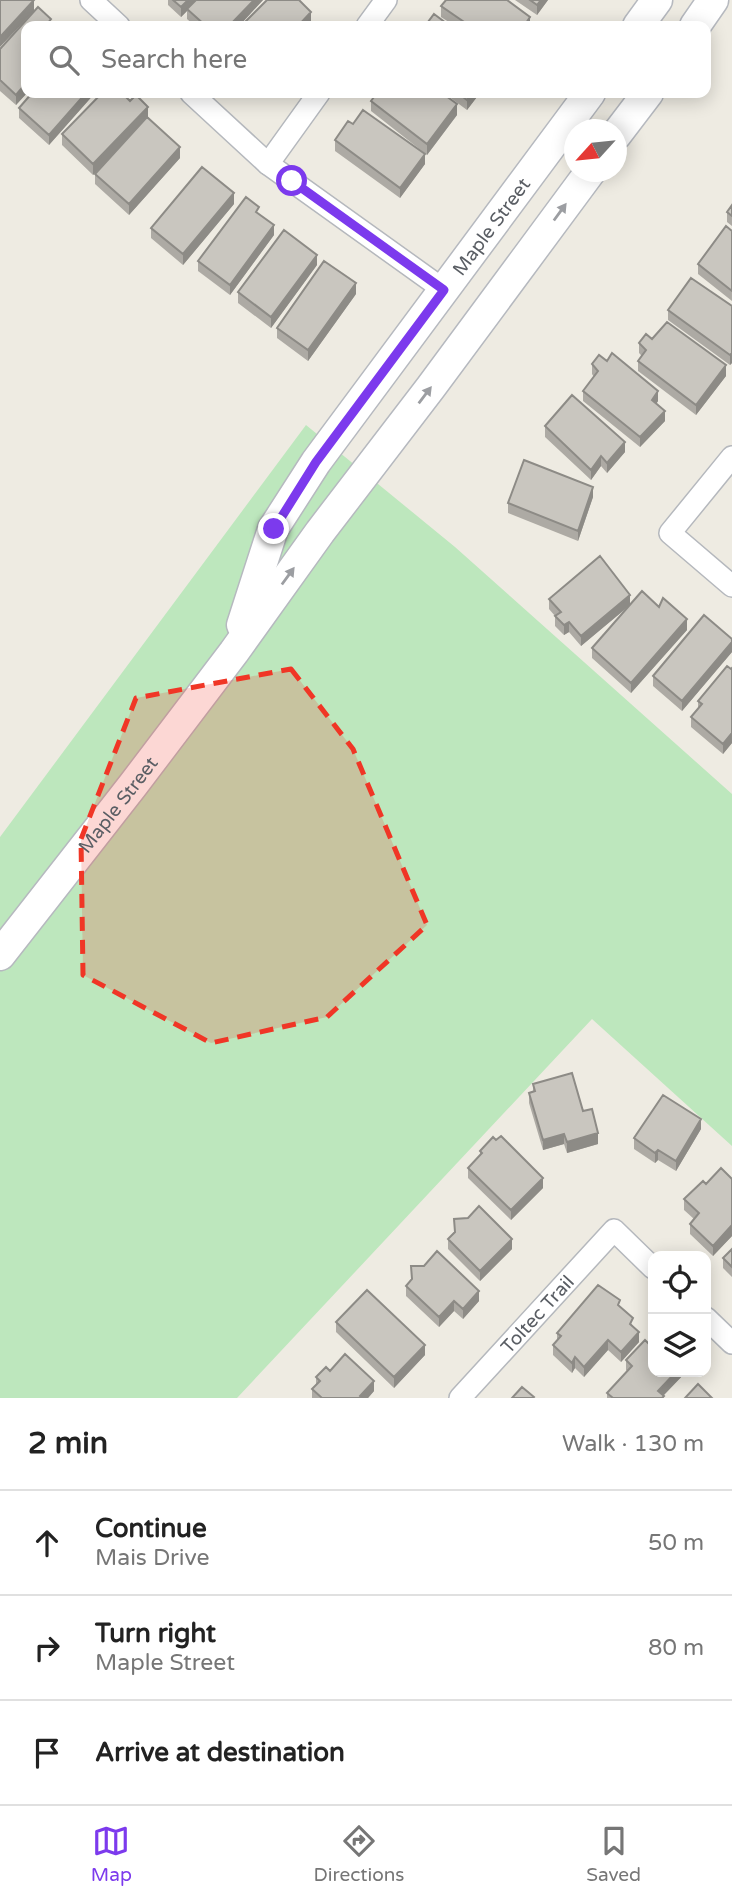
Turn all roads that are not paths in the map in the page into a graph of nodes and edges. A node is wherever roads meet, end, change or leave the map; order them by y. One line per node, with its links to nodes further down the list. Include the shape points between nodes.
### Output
1 (91, 0): 5 (street)
2 (386, 0): 6 (street)
3 (657, 0): 7 (street)
4 (713, 0): 8 (street)
5 (114, 21)
6 (371, 21)
7 (642, 21)
8 (698, 21)
9 (196, 98): 14 (street)
10 (315, 98): 14 (street)
11 (586, 98): 16 (street, Maple Street)
12 (644, 98): 13 (street)
13 (627, 121)
14 (268, 164): 16 (street)
15 (583, 182): 19 (street, Maple Street, one-way to 15)
16 (444, 290): 19 (street, Maple Street, via 316,462 274,529)
17 (732, 457): 18 (street, via 670,533)
18 (732, 586)
19 (234, 652): 20 (street, Maple Street)
20 (0, 955)
21 (648, 1263): 24 (street, Toltec Trail, via 614,1230)
22 (711, 1323): 23 (street)
23 (732, 1343)
24 (460, 1398)

